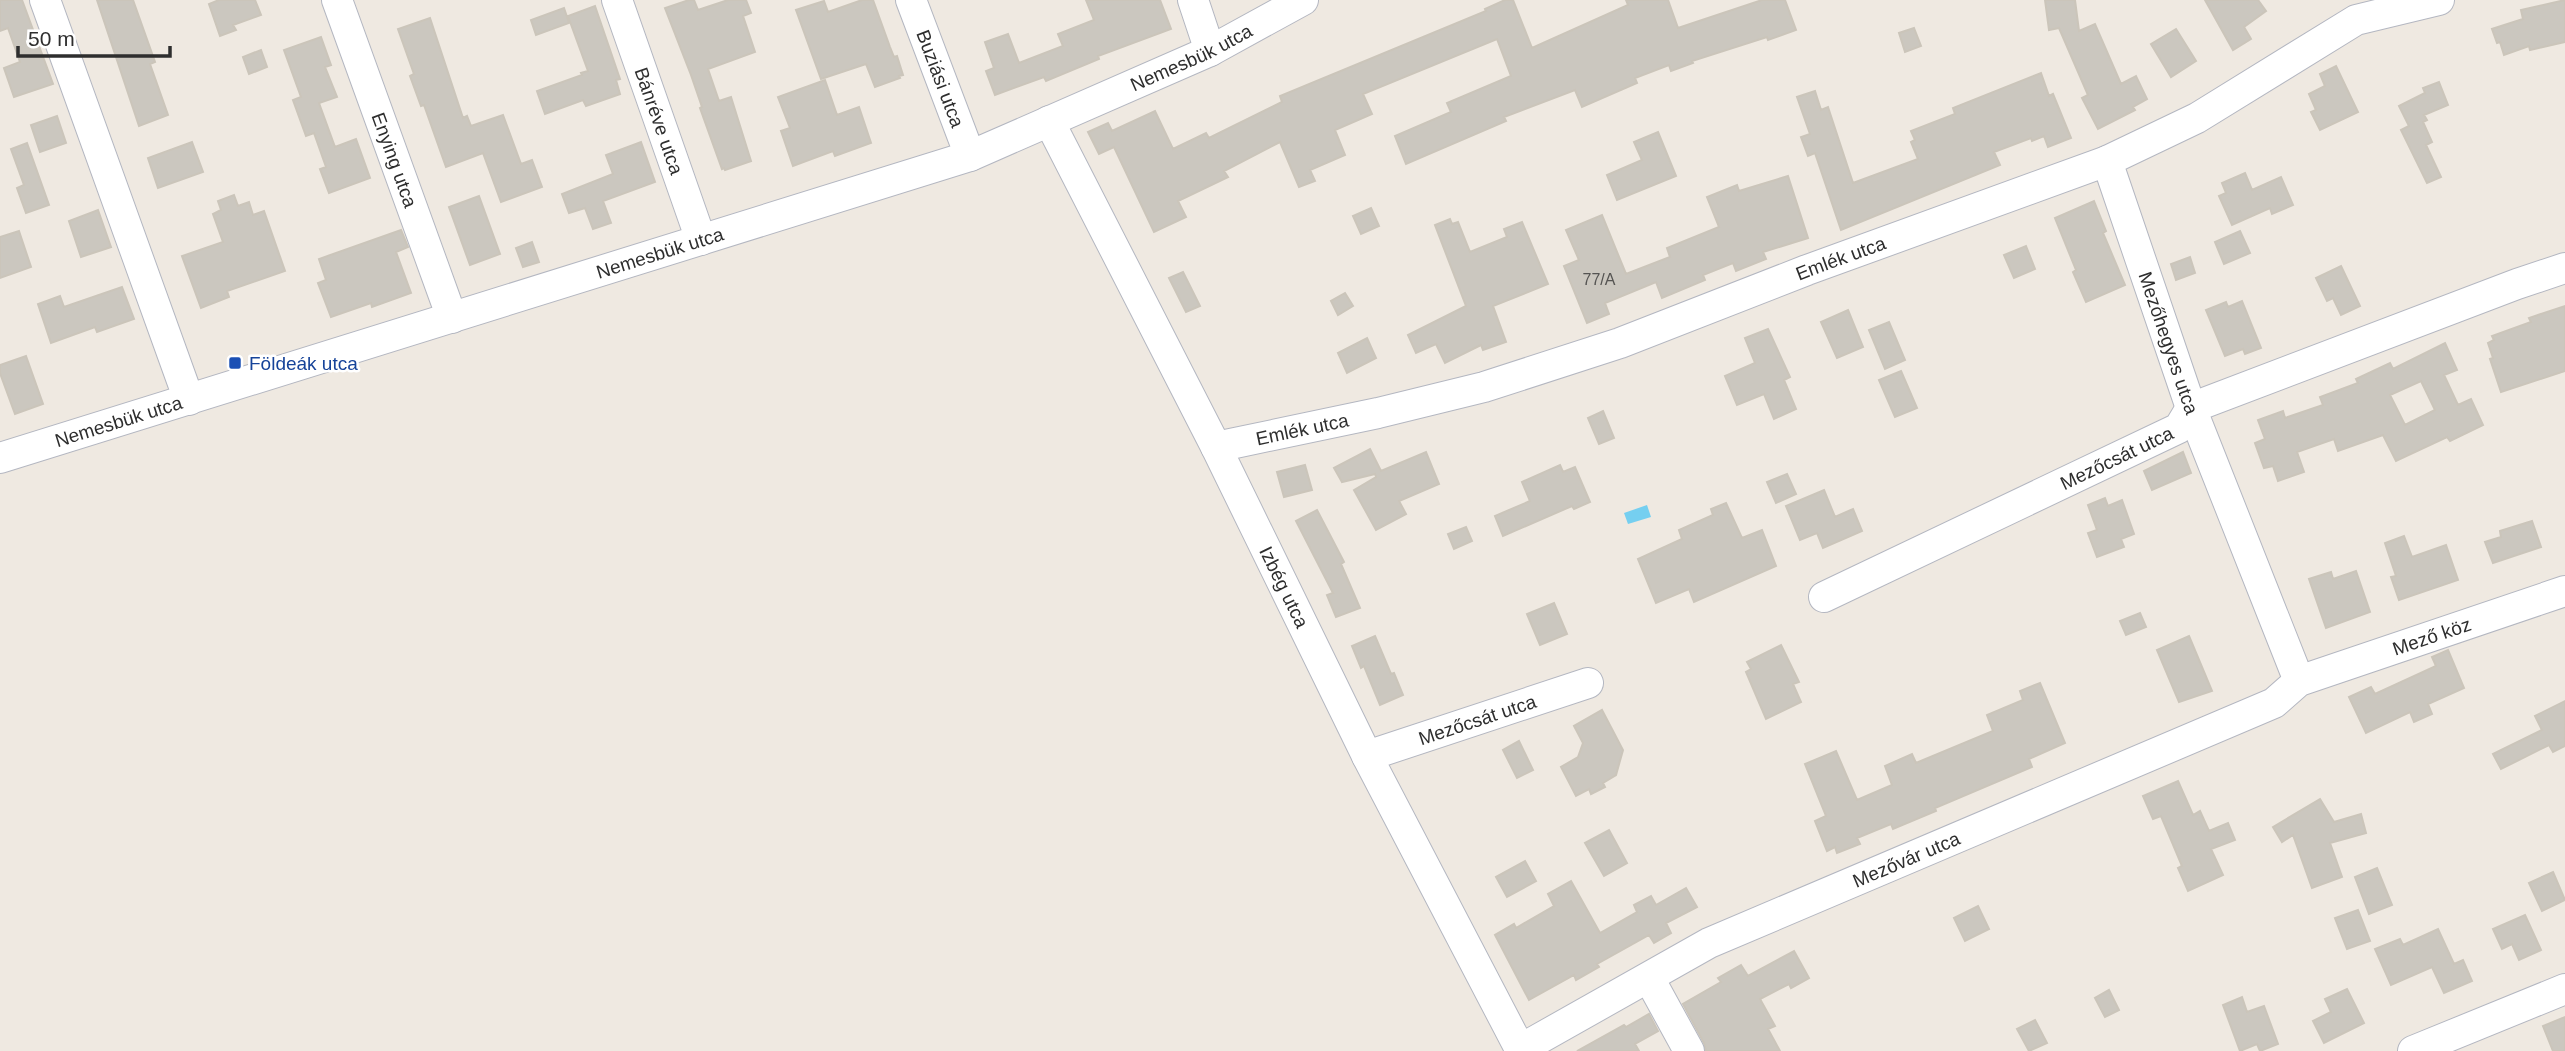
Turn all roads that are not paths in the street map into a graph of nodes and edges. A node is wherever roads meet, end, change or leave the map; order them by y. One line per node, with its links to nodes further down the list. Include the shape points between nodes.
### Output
1 (45, 0): 15 (street)
2 (337, 0): 14 (street, Enying utca)
3 (617, 0): 12 (street, Bánréve utca)
4 (911, 0): 10 (street, Buziási utca)
5 (1193, 0): 8 (street)
6 (1303, 0): 8 (street, Nemesbük utca)
7 (2439, 0): 11 (street, Emlék utca, via 2356,20 2197,118)
8 (1210, 51): 9 (street, Nemesbük utca)
9 (1049, 121): 10 (street, Nemesbük utca); 17 (street, Izbég utca)
10 (970, 156): 12 (street, Nemesbük utca)
11 (2107, 161): 16 (street, Mezőhegyes utca); 17 (street, Emlék utca, via 1607,347 1484,387)
12 (701, 240): 14 (street, Nemesbük utca)
13 (2565, 268): 16 (street, Mezőcsát utca)
14 (452, 318): 15 (street, Nemesbük utca)
15 (189, 400): 18 (street, Nemesbük utca)
16 (2191, 408): 20 (street, Mezőcsát utca, via 2179,428); 21 (street, Mezőhegyes utca)
17 (1216, 447): 23 (street, Izbég utca)
18 (0, 458)
19 (2565, 591): 21 (street, Mező köz)
20 (1824, 597)
21 (2299, 681): 24 (street, Mezővár utca, via 2274,703 1709,943)
22 (1588, 683): 23 (street, Mezőcsát utca)
23 (1367, 756): 26 (street, Izbég utca)
24 (1649, 978): 26 (street, Mezővár utca); 27 (street)
25 (2565, 989): 28 (street)
26 (1521, 1050)
27 (1689, 1051)
28 (2413, 1051)

